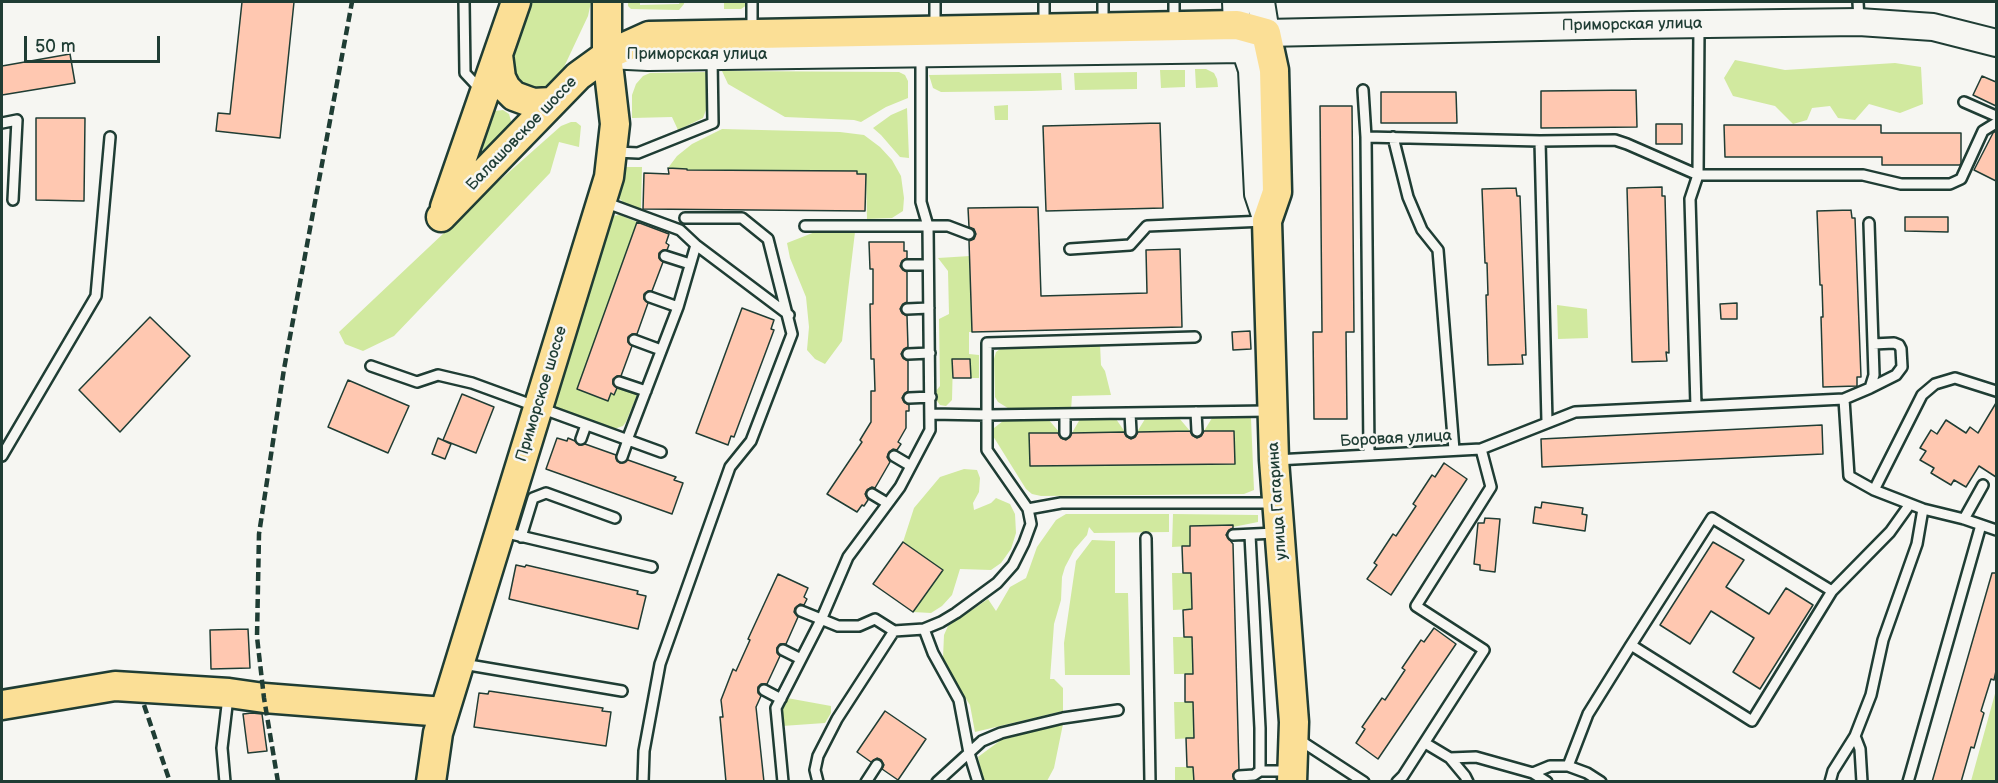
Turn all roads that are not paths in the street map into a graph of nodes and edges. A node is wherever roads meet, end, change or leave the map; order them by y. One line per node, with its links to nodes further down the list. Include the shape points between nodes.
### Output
1 (464, 2): 20 (lane, via 465,74)
2 (516, 2): 16 (main road)
3 (607, 2): 17 (main road, Приморское шоссе)
4 (752, 2): 13 (lane)
5 (935, 2): 14 (lane)
6 (1261, 2): 12 (main road, улица Гагарина)
7 (1859, 12): 11 (main road, Приморская улица); 15 (main road, Приморская улица)
8 (1103, 14): 9 (main road, Приморская улица); 10 (main road, Приморская улица)
9 (1174, 14): 12 (main road, Приморская улица)
10 (1044, 15): 14 (main road, Приморская улица)
11 (1699, 24): 12 (main road, Приморская улица); 31 (lane)
12 (1246, 27): 14 (main road, Приморская улица); 35 (main road, улица Гагарина, via 1274,70 1276,192)
13 (752, 34): 14 (main road, Приморская улица); 17 (main road, Приморская улица, via 649,36)
14 (928, 41): 18 (main road, Приморская улица); 38 (lane, via 921,201)
15 (1996, 44)
16 (498, 55): 20 (main road); 21 (main road, via 501,78 514,96 533,104)
17 (607, 55): 18 (main road, Приморская улица); 21 (main road, Балашовское шоссе); 30 (main road, Приморское шоссе, via 615,124)
18 (712, 55): 30 (lane, via 712,123 638,153)
19 (1363, 90): 26 (lane)
20 (484, 94): 21 (main road, Балашовское шоссе, via 441,217)
21 (552, 102)
22 (1964, 102): 23 (lane)
23 (1996, 116)
24 (2, 123): 32 (lane, via 17,120)
25 (1996, 123): 31 (lane, via 1983,131 1961,179 1950,184 1901,184 1863,175)
26 (1366, 136): 28 (lane); 83 (lane)
27 (110, 137): 84 (lane, via 96,296)
28 (1393, 137): 29 (lane); 81 (lane, via 1408,197 1422,230 1438,250)
29 (1540, 141): 31 (lane, via 1615,141); 73 (lane)
30 (613, 152): 33 (main road, Приморское шоссе)
31 (1698, 175): 65 (lane, via 1689,199)
32 (13, 200)
33 (601, 201): 40 (lane, via 680,230); 66 (main road, Приморское шоссе)
34 (685, 218): 50 (lane, via 742,218 768,239)
35 (1267, 221): 41 (lane, via 1147,226 1130,245); 67 (main road, улица Гагарина)
36 (1869, 223): 53 (lane)
37 (805, 226): 38 (lane)
38 (928, 226): 39 (lane, via 948,226); 45 (lane)
39 (969, 234)
40 (696, 245): 43 (lane); 50 (lane)
41 (1070, 249)
42 (665, 256): 43 (lane)
43 (690, 264): 47 (lane)
44 (907, 265): 45 (lane)
45 (928, 265): 48 (lane)
46 (650, 297): 47 (lane)
47 (678, 307): 54 (lane)
48 (929, 308): 49 (lane); 55 (lane)
49 (907, 309)
50 (789, 315): 136 (lane, via 792,334 751,441 730,467 660,664 647,731)
51 (1195, 337): 72 (lane, via 987,343)
52 (634, 340): 54 (lane)
53 (1873, 344): 59 (lane, via 1874,375); 59 (lane, via 1899,345 1902,367 1896,375)
54 (661, 350): 60 (lane)
55 (930, 353): 56 (lane); 63 (lane)
56 (908, 354)
57 (371, 366): 66 (lane, via 417,382 438,375 472,383)
58 (619, 382): 60 (lane)
59 (1870, 388): 64 (lane)
60 (646, 391): 79 (lane)
61 (1996, 391): 90 (lane, via 1955,378 1935,384 1922,395)
62 (909, 398): 63 (lane)
63 (931, 398): 70 (lane)
64 (1844, 399): 65 (lane); 90 (lane, via 1849,476)
65 (1696, 406): 73 (lane, via 1575,412)
66 (538, 408): 74 (lane); 102 (main road, Приморское шоссе)
67 (1272, 411): 68 (lane); 87 (main road, улица Гагарина)
68 (1196, 412): 69 (lane); 75 (lane)
69 (1130, 413): 71 (lane); 76 (lane)
70 (932, 414): 72 (lane); 88 (lane, via 930,430)
71 (1065, 414): 72 (lane); 77 (lane)
72 (987, 415): 95 (lane, via 987,450)
73 (1547, 422): 80 (lane)
74 (586, 425): 78 (lane); 79 (lane)
75 (1197, 431)
76 (1131, 432)
77 (1065, 433)
78 (581, 439)
79 (627, 440): 82 (lane); 86 (lane)
80 (1481, 449): 81 (lane, Боровая улица); 125 (lane, via 1491,487 1416,606 1484,650)
81 (1454, 450): 83 (lane, Боровая улица)
82 (662, 452)
83 (1369, 454): 87 (lane, Боровая улица)
84 (2, 456)
85 (894, 456): 88 (lane)
86 (622, 457)
87 (1274, 460): 93 (main road, улица Гагарина)
88 (911, 466): 92 (lane)
89 (1983, 485): 98 (lane)
90 (1874, 490): 94 (lane)
91 (872, 494): 92 (lane)
92 (887, 503): 109 (lane, via 848,557)
93 (1277, 503): 95 (lane, via 1060,503); 101 (main road, улица Гагарина)
94 (1910, 504): 96 (lane); 107 (lane, via 1890,532)
95 (1028, 509): 110 (lane, via 1031,524 1008,571 983,595)
96 (1923, 509): 98 (lane); 124 (lane, via 1917,544 1883,639 1871,695)
97 (615, 518): 102 (lane, via 546,494 533,498)
98 (1964, 519): 99 (lane)
99 (1981, 525): 100 (lane); 150 (lane)
100 (1996, 530)
101 (1279, 533): 103 (lane); 123 (main road, улица Гагарина)
102 (511, 534): 106 (lane); 115 (main road, Приморское шоссе)
103 (1250, 534): 104 (lane); 132 (lane, via 1260,728)
104 (1233, 535)
105 (1146, 538): 142 (lane)
106 (652, 567)
107 (1832, 591): 112 (lane, via 1712,518); 112 (lane, via 1752,721)
108 (801, 611): 109 (lane)
109 (821, 620): 111 (lane, via 838,626 859,626 875,619); 114 (lane)
110 (924, 629): 111 (lane); 126 (lane, via 959,700)
111 (894, 631): 138 (lane, via 818,756)
112 (1631, 645): 129 (lane, via 1588,714)
113 (783, 650): 114 (lane)
114 (801, 659): 119 (lane)
115 (460, 663): 117 (lane); 122 (main road, Приморское шоссе)
116 (764, 690): 119 (lane)
117 (622, 691)
118 (229, 693): 120 (main road, via 115,686); 122 (main road); 134 (lane, via 222,748)
119 (781, 699): 137 (lane, via 776,708)
120 (2, 705)
121 (1118, 710): 126 (lane, via 1001,733 982,741)
122 (444, 712): 135 (main road, Приморское шоссе)
123 (1294, 736): 133 (main road, улица Гагарина); 143 (lane)
124 (1855, 736): 148 (lane); 149 (lane)
125 (1425, 743): 127 (lane); 144 (lane)
126 (969, 753): 140 (lane); 141 (lane)
127 (1450, 758): 130 (lane, via 1476,757); 145 (lane)
128 (877, 765): 139 (lane)
129 (1568, 766): 130 (lane, via 1550,766); 147 (lane)
130 (1533, 773): 146 (lane)
131 (1239, 776): 132 (lane)
132 (1256, 776): 133 (lane)
133 (1292, 776)
134 (225, 782)
135 (431, 782)
136 (643, 782)
137 (783, 782)
138 (818, 782)
139 (866, 782)
140 (937, 782)
141 (978, 782)
142 (1150, 782)
143 (1364, 782)
144 (1397, 782)
145 (1468, 782)
146 (1547, 782)
147 (1601, 782)
148 (1830, 782)
149 (1862, 782)
150 (1908, 782)

